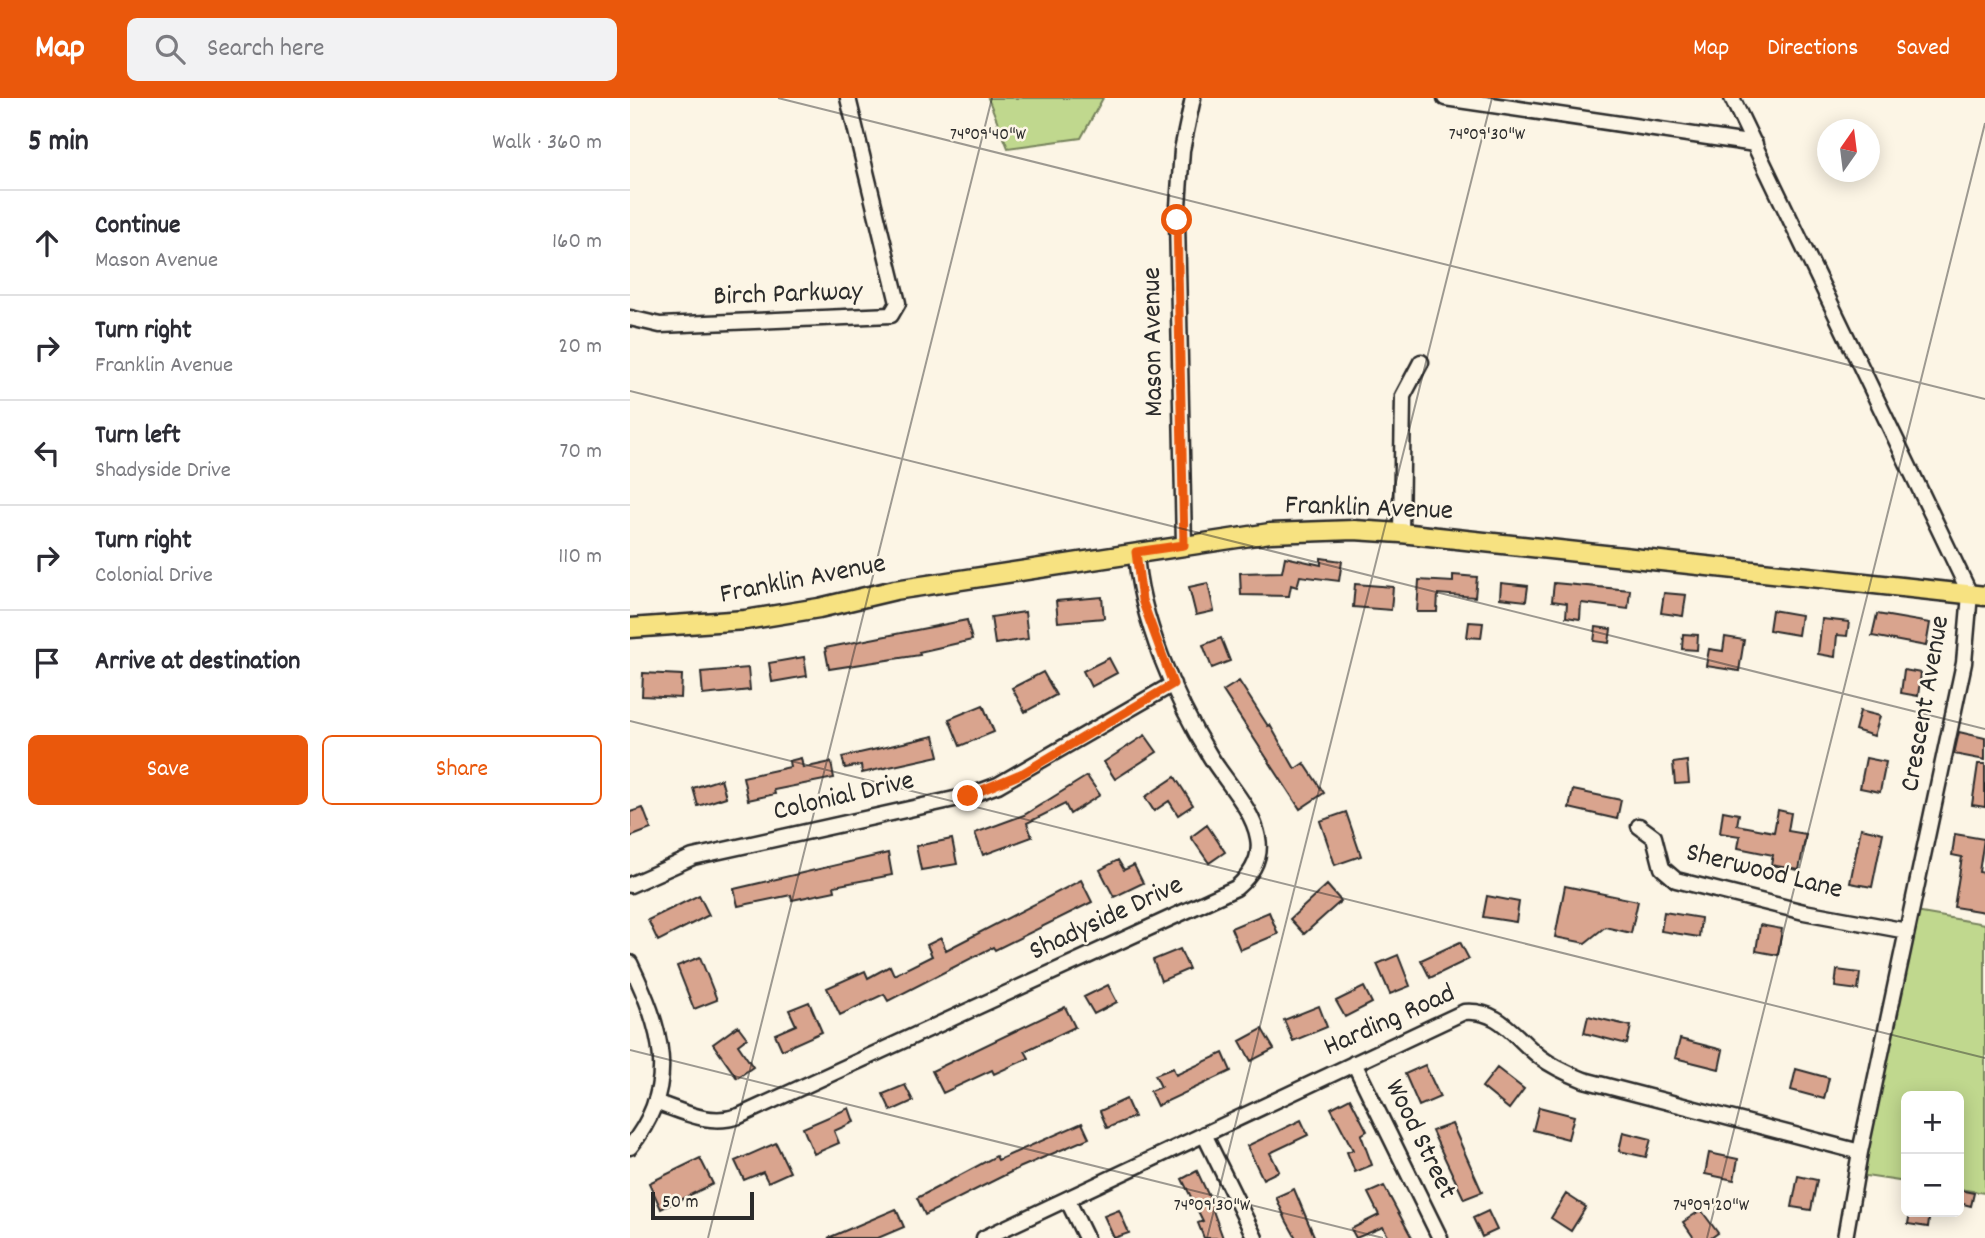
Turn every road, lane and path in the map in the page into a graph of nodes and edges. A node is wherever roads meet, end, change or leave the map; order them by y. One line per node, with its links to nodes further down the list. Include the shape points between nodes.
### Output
1 (848, 98): 6 (street, Birch Parkway, via 898,303 891,316 660,325)
2 (1193, 98): 9 (street, Mason Avenue, via 1182,150 1177,220)
3 (1445, 98): 5 (street)
4 (1732, 98): 5 (street, Crescent Avenue)
5 (1755, 144): 11 (street, Crescent Avenue)
6 (630, 318)
7 (1421, 362): 8 (street, via 1404,396)
8 (1401, 533): 9 (main road, Franklin Avenue, via 1312,530); 11 (main road, Franklin Avenue)
9 (1184, 545): 10 (main road, Franklin Avenue)
10 (1136, 552): 12 (main road, Franklin Avenue, via 895,590 745,621); 13 (street, Shadyside Drive, via 1142,600)
11 (1978, 595): 16 (street, Crescent Avenue)
12 (630, 628)
13 (1173, 684): 15 (street, Colonial Drive, via 998,785 968,796 693,857); 19 (street, Shadyside Drive, via 1202,744 1256,829 1258,856 1236,888 739,1116 701,1119)
14 (1639, 826): 16 (street, Sherwood Lane, via 1654,837 1662,869 1676,880 1804,912)
15 (630, 885)
16 (1907, 931): 22 (street, Crescent Avenue)
17 (630, 963): 19 (street, via 659,1036)
18 (1354, 1063): 20 (street, Harding Road); 22 (street, Harding Road, via 1459,1013 1479,1011 1501,1020 1544,1060 1584,1080); 27 (street, Wood Street)
19 (655, 1102): 21 (street)
20 (1204, 1134): 23 (street, Harding Road); 26 (street)
21 (630, 1147)
22 (1860, 1152): 28 (street, Crescent Avenue)
23 (1067, 1199): 24 (street, Harding Road); 25 (street)
24 (984, 1238)
25 (1086, 1238)
26 (1255, 1238)
27 (1440, 1238)
28 (1845, 1238)

